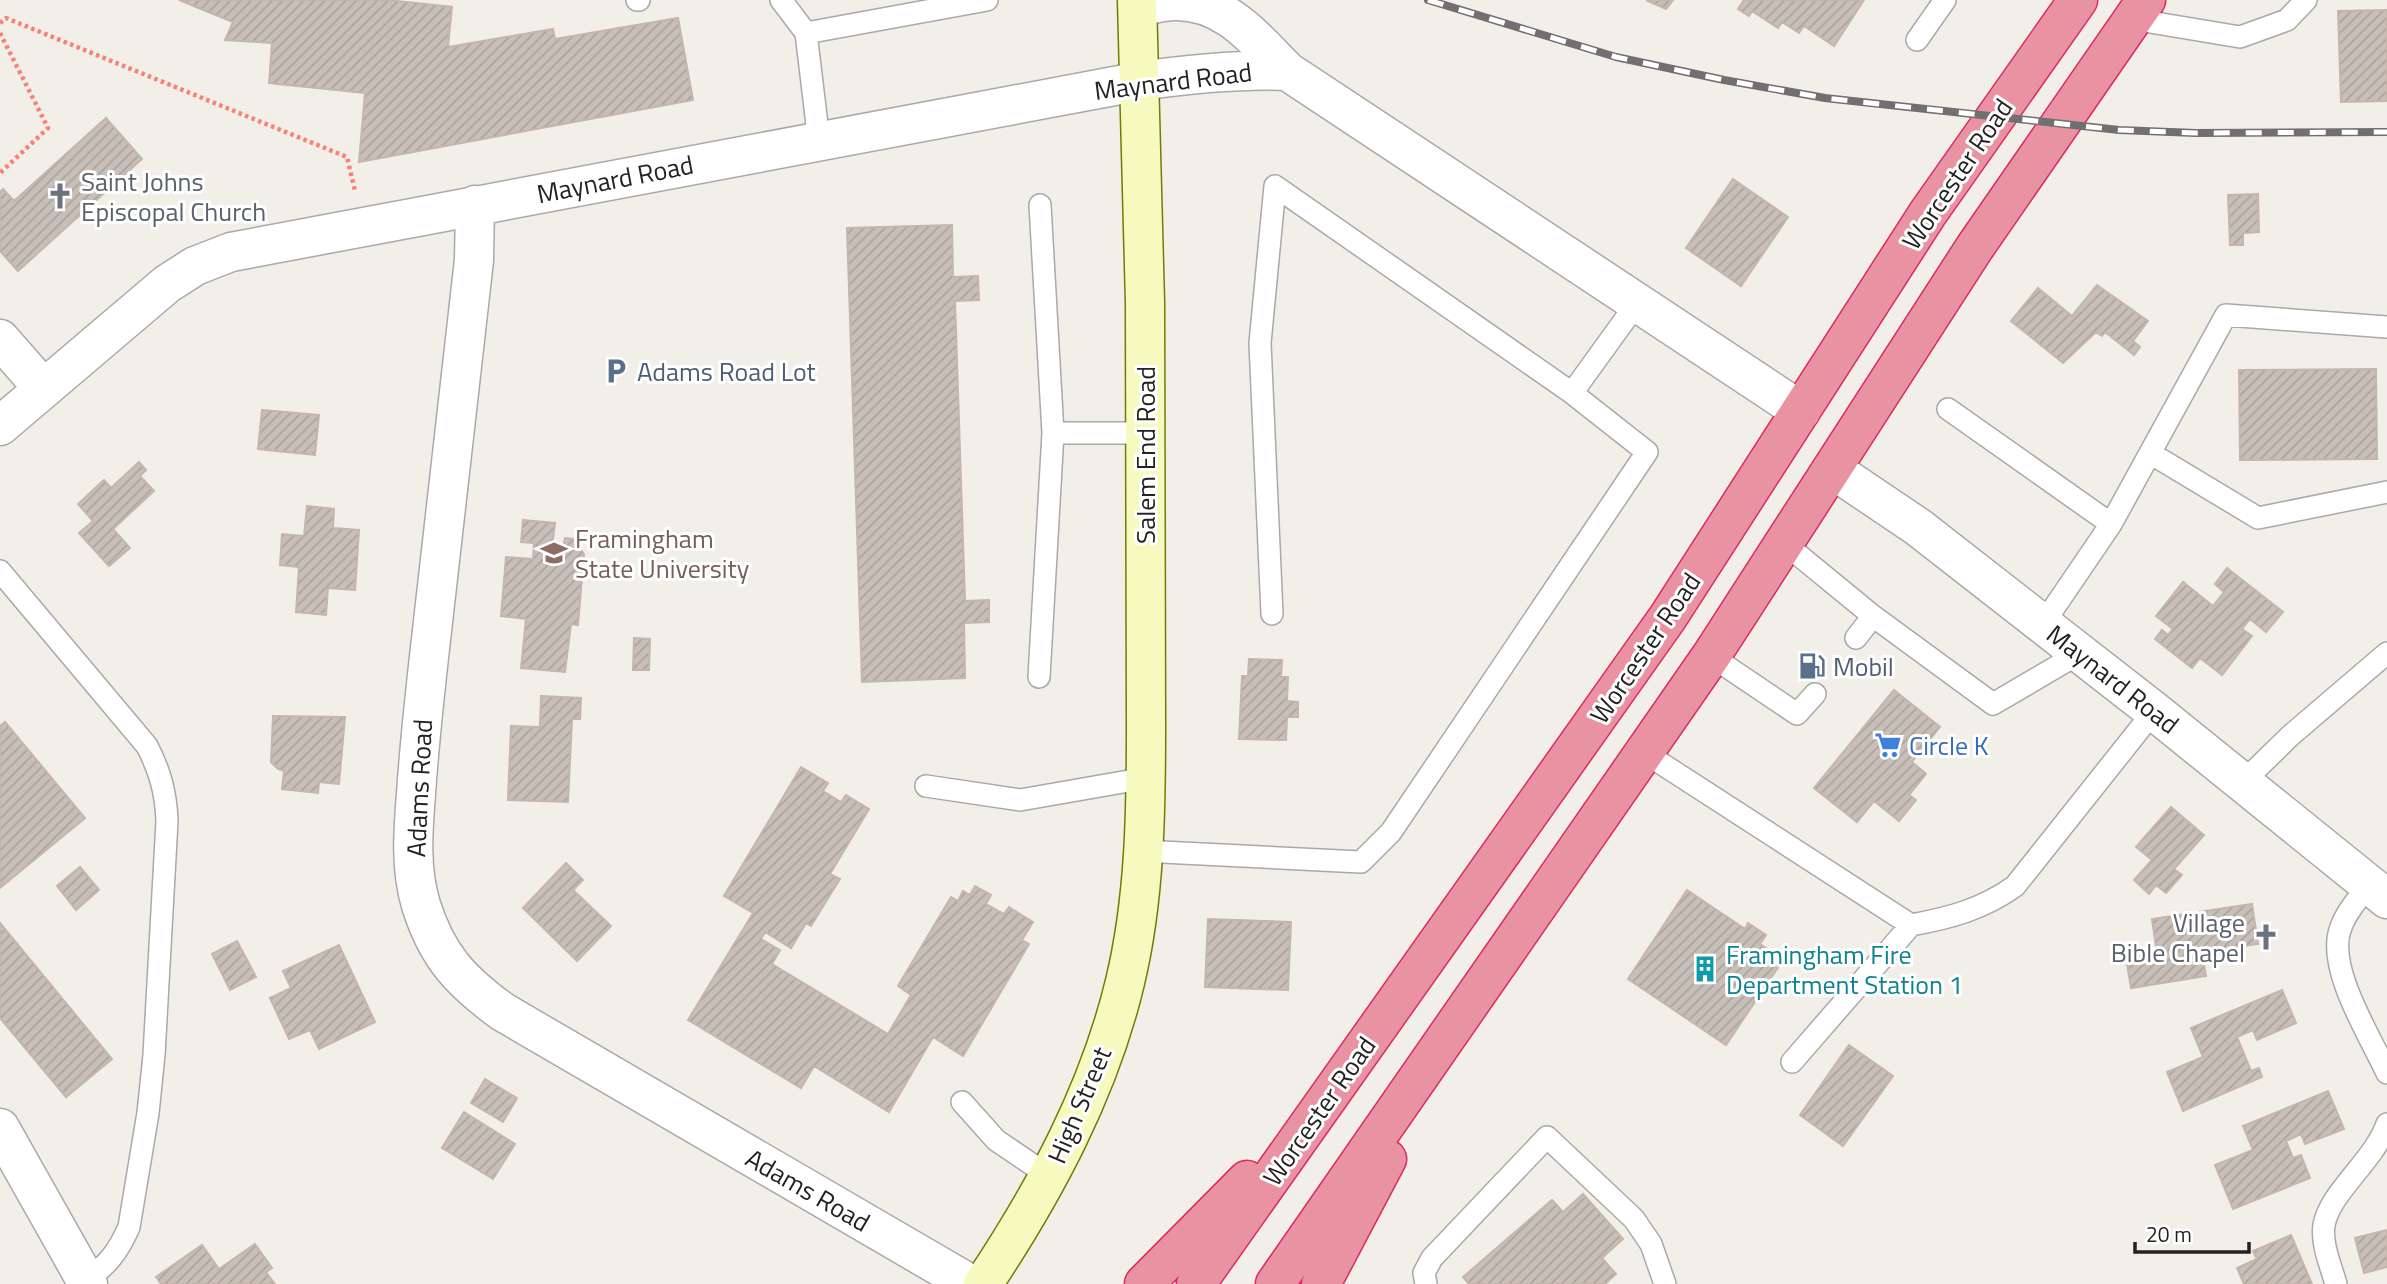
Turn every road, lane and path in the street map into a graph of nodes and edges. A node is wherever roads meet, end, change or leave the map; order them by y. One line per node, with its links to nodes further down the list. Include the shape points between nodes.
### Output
1 (781, 0): 10 (lane)
2 (988, 0): 10 (lane)
3 (1945, 0): 11 (lane)
4 (2078, 0): 25 (highway, Worcester Road, via 1928,213)
5 (2306, 0): 7 (lane, via 2287,20 2240,37)
6 (1137, 4): 12 (street, Maynard Road, via 1203,3 1242,26); 13 (street, Salem End Road)
7 (2139, 10): 30 (highway, via 1975,247)
8 (0, 23): 18 (path, via 6,18 347,157)
9 (0, 33): 15 (path, via 48,128)
10 (806, 33): 14 (lane)
11 (1917, 40)
12 (1287, 71): 13 (street, Maynard Road, via 1223,71); 19 (street, Maynard Road)
13 (1140, 81): 14 (street, Maynard Road); 28 (street, Salem End Road)
14 (819, 141): 16 (street, Maynard Road)
15 (0, 173)
16 (475, 205): 18 (street, Maynard Road); 62 (street, Adams Road, via 474,260 413,836 418,893 432,934 447,963 503,1012)
17 (1040, 205): 27 (lane)
18 (363, 226): 22 (street, Maynard Road, via 231,252 195,266 138,307)
19 (1637, 303): 23 (lane); 25 (street, Maynard Road)
20 (2387, 327): 29 (lane, via 2226,315)
21 (0, 339): 22 (street)
22 (43, 388): 26 (street, Maynard Road)
23 (1572, 393): 35 (lane, via 1275,186 1260,343); 49 (lane, via 1647,452 1391,832 1361,862)
24 (1948, 409): 32 (lane)
25 (1801, 411): 55 (highway, Worcester Road, via 1668,617)
26 (0, 426)
27 (1053, 433): 28 (lane); 42 (lane)
28 (1145, 433): 46 (street, Salem End Road)
29 (2150, 453): 31 (lane, via 2258,518); 32 (lane)
30 (1832, 469): 33 (highway); 37 (street, Maynard Road, via 1918,527)
31 (2387, 492)
32 (2111, 524): 37 (lane)
33 (1784, 543): 36 (lane); 41 (highway)
34 (0, 571): 61 (lane, via 147,746 166,795 148,1113 129,1227 111,1258)
35 (1272, 614)
36 (1873, 616): 38 (lane); 39 (lane, via 1993,704)
37 (2043, 624): 39 (street, Maynard Road)
38 (1856, 638)
39 (2080, 653): 44 (street, Maynard Road)
40 (2387, 653): 47 (lane)
41 (1711, 656): 43 (lane, via 1797,713); 45 (highway)
42 (1039, 677)
43 (1815, 694)
44 (2154, 711): 47 (street, Maynard Road); 52 (lane, via 2015,886 1968,912)
45 (1645, 753): 52 (lane); 53 (highway)
46 (1146, 778): 48 (lane, via 1020,800); 49 (street, Salem End Road)
47 (2243, 782): 50 (street, Maynard Road)
48 (926, 786)
49 (1142, 851): 51 (street, Salem End Road)
50 (2378, 891): 56 (lane, via 2351,908 2340,930 2337,955 2343,981)
51 (1136, 911): 60 (street, High Street, via 1125,981 1105,1047 1082,1109)
52 (1912, 925): 54 (lane)
53 (1497, 966): 66 (highway); 67 (highway)
54 (1792, 1062)
55 (1350, 1067): 64 (highway); 65 (highway, Worcester Road)
56 (2387, 1073)
57 (962, 1102): 60 (lane, via 996,1140)
58 (2387, 1124): 70 (lane, via 2375,1150 2331,1206 2324,1226)
59 (0, 1128): 61 (street)
60 (1049, 1176): 63 (street, High Street)
61 (87, 1282)
62 (970, 1284)
63 (983, 1284)
64 (1144, 1284)
65 (1196, 1284)
66 (1275, 1284)
67 (1321, 1284)
68 (1426, 1284): 69 (lane, via 1424,1273 1432,1258 1547,1137 1634,1219 1651,1244)
69 (1665, 1284)
70 (2336, 1284)

